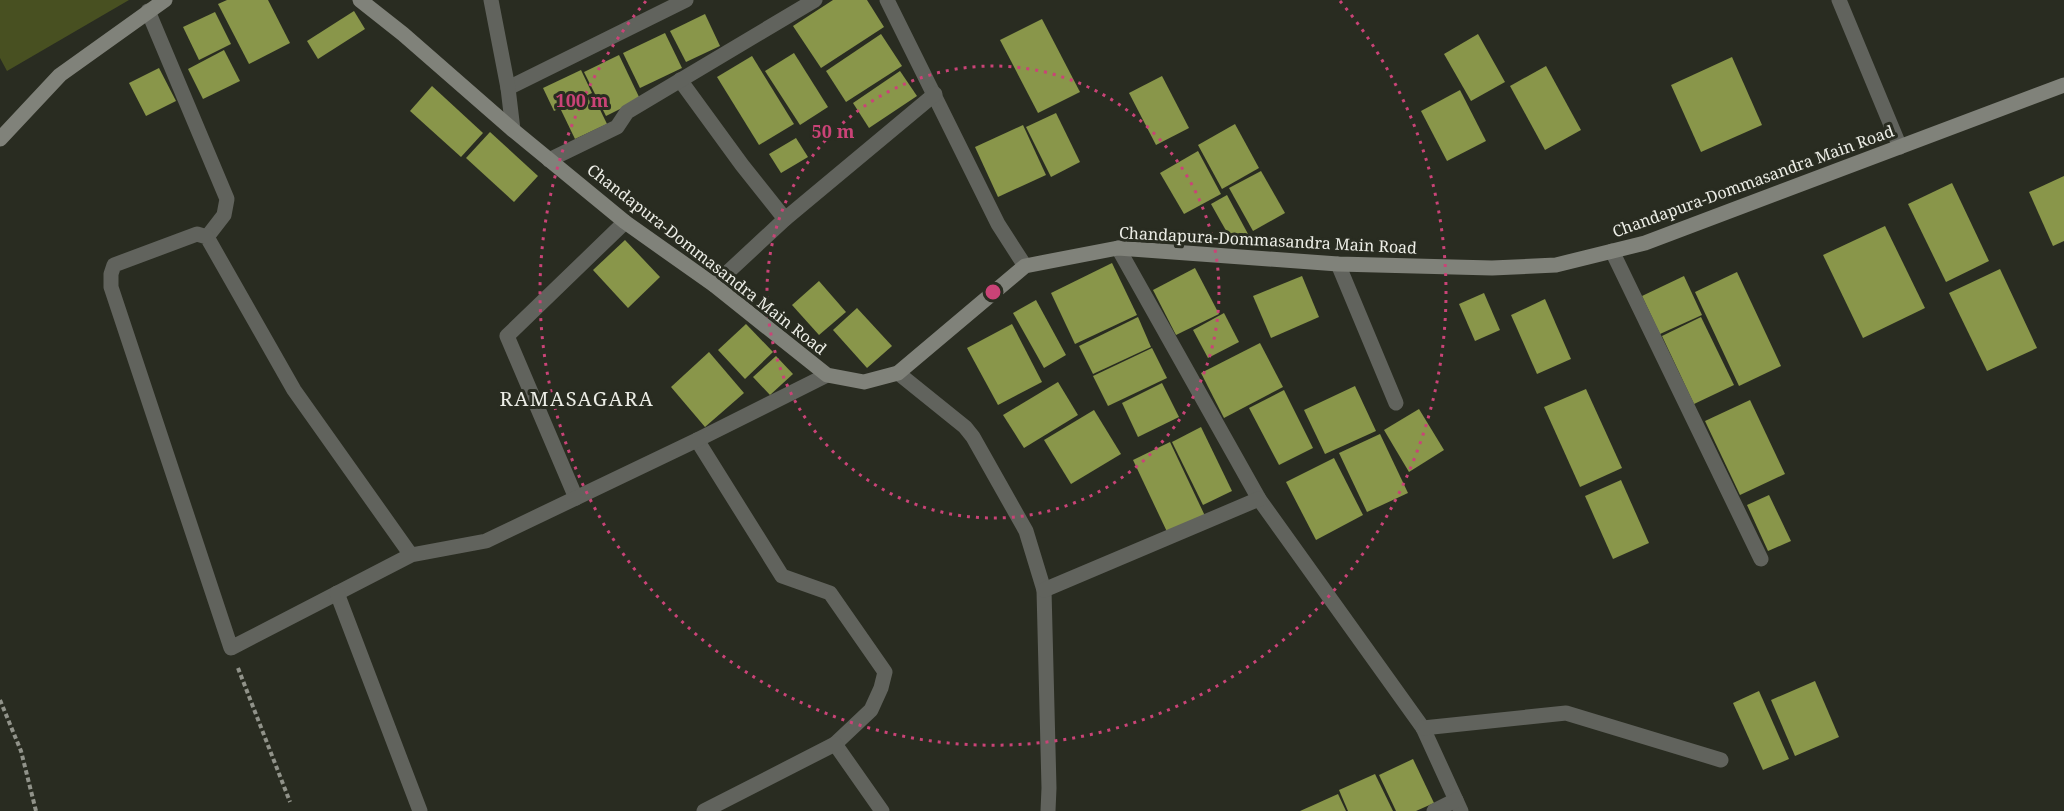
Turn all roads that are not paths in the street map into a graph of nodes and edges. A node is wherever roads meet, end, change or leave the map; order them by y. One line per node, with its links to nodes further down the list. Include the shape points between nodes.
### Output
1 (165, 0): 8 (main road)
2 (360, 0): 13 (main road, Chandapura-Dommasandra Main Road)
3 (491, 0): 11 (street)
4 (686, 0): 11 (street)
5 (815, 0): 9 (street)
6 (887, 0): 12 (street)
7 (1839, 0): 15 (street)
8 (148, 11): 14 (main road, via 60,75); 19 (street, via 227,199 224,215)
9 (680, 80): 16 (street, via 627,112 617,126); 17 (street)
10 (2064, 85): 15 (main road, Chandapura-Dommasandra Main Road)
11 (508, 88): 13 (street)
12 (934, 94): 17 (street); 23 (street, via 998,224)
13 (513, 130): 16 (main road, Chandapura-Dommasandra Main Road)
14 (0, 139)
15 (1900, 147): 21 (main road, Chandapura-Dommasandra Main Road, via 1645,243)
16 (549, 160): 18 (main road, Chandapura-Dommasandra Main Road)
17 (785, 219): 24 (street)
18 (625, 222): 24 (main road, Chandapura-Dommasandra Main Road); 29 (street, via 507,336)
19 (207, 237): 31 (street, via 294,390); 34 (street, via 197,234 114,265 111,287 231,648)
20 (1118, 248): 22 (main road, Chandapura-Dommasandra Main Road); 23 (main road, Chandapura-Dommasandra Main Road); 30 (street)
21 (1612, 251): 22 (main road, Chandapura-Dommasandra Main Road, via 1556,265 1524,267); 32 (street)
22 (1338, 264): 27 (street)
23 (1025, 266): 25 (main road, Chandapura-Dommasandra Main Road)
24 (714, 285): 26 (main road, Chandapura-Dommasandra Main Road)
25 (898, 372): 26 (main road, Chandapura-Dommasandra Main Road, via 864,382); 33 (street, via 973,437 1026,531)
26 (827, 375): 28 (street)
27 (1396, 403)
28 (697, 440): 29 (street); 36 (street, via 782,576 830,593 885,672 871,710)
29 (576, 498): 31 (street, via 486,541)
30 (1259, 499): 33 (street); 35 (street)
31 (411, 555): 34 (street)
32 (1761, 559)
33 (1044, 590): 42 (street)
34 (337, 593): 39 (street)
35 (1423, 728): 37 (street, via 1566,713); 38 (street)
36 (835, 744): 40 (street); 41 (street)
37 (1721, 760)
38 (1459, 806): 43 (street)
39 (420, 811)
40 (704, 811)
41 (882, 811)
42 (1048, 811)
43 (1434, 811)

